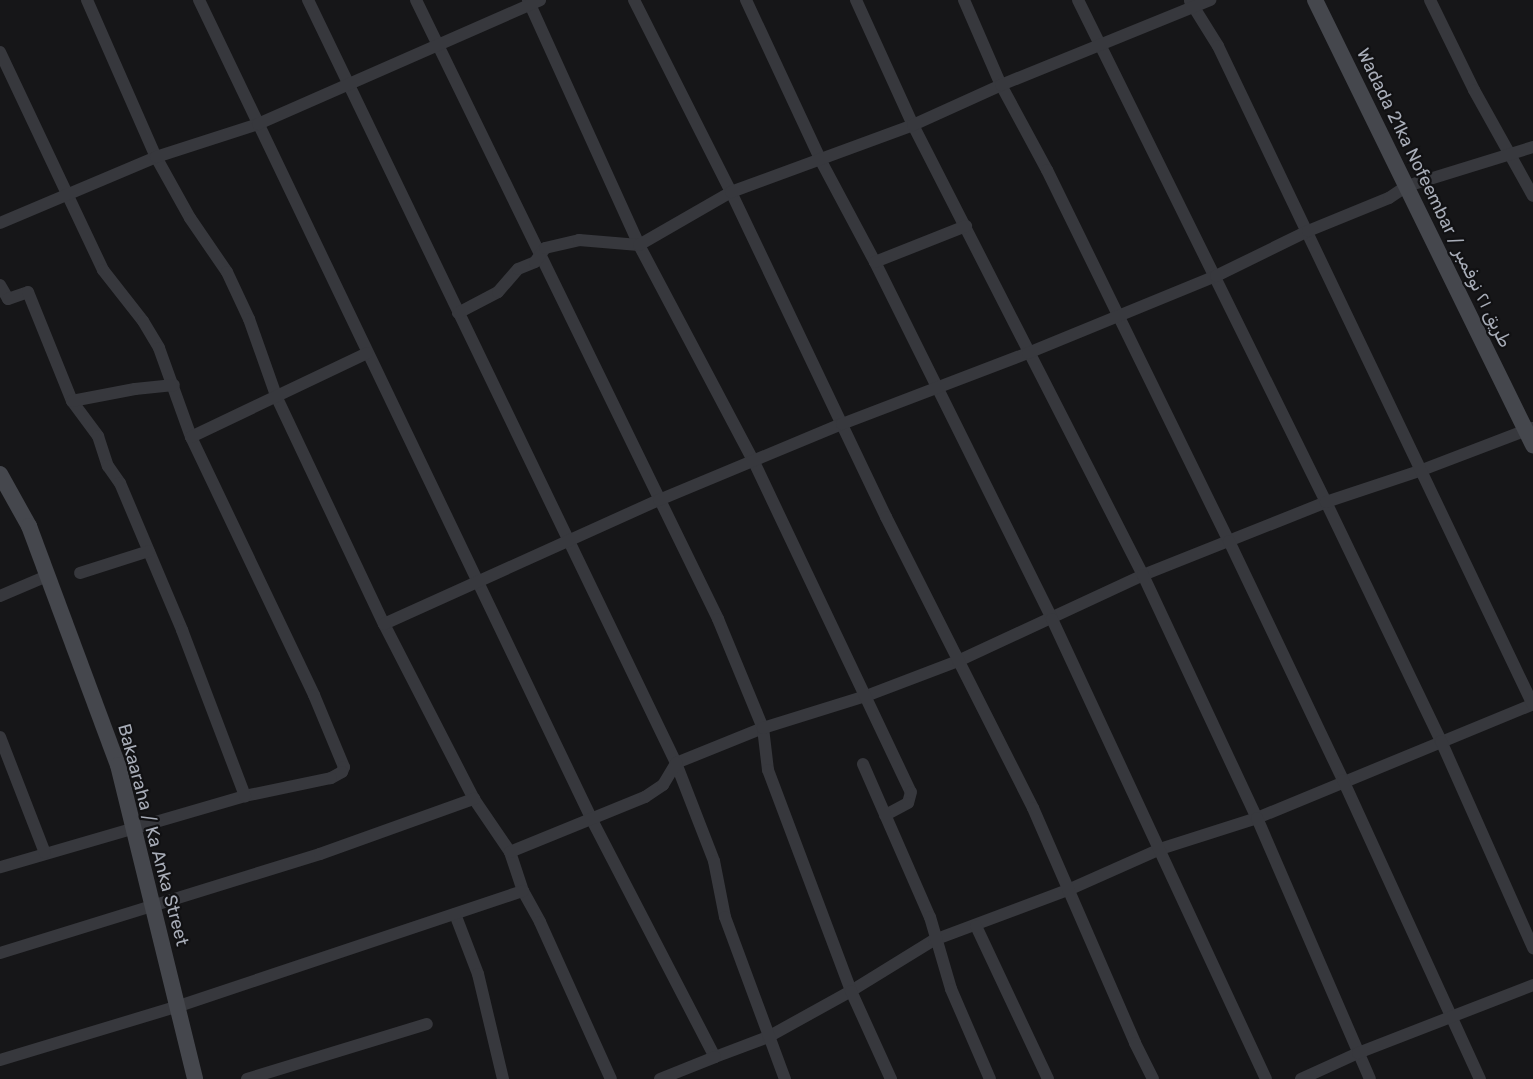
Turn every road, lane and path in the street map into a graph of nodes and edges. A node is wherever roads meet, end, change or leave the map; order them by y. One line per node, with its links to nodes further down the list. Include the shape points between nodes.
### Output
1 (87, 0): 24 (street)
2 (200, 0): 20 (street)
3 (308, 0): 18 (street)
4 (416, 0): 16 (street)
5 (634, 0): 27 (street)
6 (746, 0): 25 (street)
7 (856, 0): 21 (street)
8 (964, 0): 19 (street)
9 (1078, 0): 15 (street)
10 (1210, 0): 14 (street)
11 (1315, 0): 26 (street, Wadada 21ka Nofeembar / طريق ٢١ نوفمبر)
12 (1430, 0): 23 (street)
13 (533, 2): 16 (street); 33 (street)
14 (1191, 4): 15 (street); 32 (street, via 1218,46)
15 (1098, 44): 19 (street); 36 (street)
16 (437, 47): 18 (street); 34 (street)
17 (0, 52): 28 (street)
18 (347, 83): 20 (street); 38 (street)
19 (1000, 85): 21 (street); 39 (street)
20 (258, 124): 24 (street); 40 (street)
21 (913, 125): 25 (street); 31 (street)
22 (1533, 147): 23 (street)
23 (1511, 154): 26 (street); 29 (street)
24 (156, 157): 28 (street); 44 (street, via 190,218 227,272 249,319)
25 (821, 160): 27 (street); 35 (street)
26 (1407, 186): 32 (street, via 1389,198); 47 (street, Wadada 21ka Nofeembar / طريق ٢١ نوفمبر)
27 (731, 192): 33 (street); 46 (street)
28 (68, 194): 30 (street); 42 (street, via 103,270 143,321)
29 (1533, 196)
30 (0, 223)
31 (966, 226): 35 (street); 41 (street)
32 (1308, 231): 36 (street); 50 (street)
33 (639, 245): 34 (street, via 579,240); 49 (street)
34 (541, 252): 38 (street, via 535,262 518,269 498,292); 52 (street)
35 (875, 262): 43 (street)
36 (1216, 276): 39 (street); 53 (street)
37 (0, 285): 45 (street, via 8,299 28,292)
38 (458, 313): 54 (street)
39 (1119, 315): 41 (street); 55 (street)
40 (367, 353): 44 (street); 60 (street)
41 (1028, 353): 43 (street); 58 (street)
42 (174, 385): 45 (street); 48 (street)
43 (936, 389): 46 (street); 62 (street)
44 (277, 398): 48 (street); 63 (street)
45 (72, 401): 56 (street, via 98,436 108,466 120,483)
46 (842, 424): 49 (street); 64 (street)
47 (1531, 435): 50 (street)
48 (191, 437): 73 (street, via 314,695 344,767 331,778)
49 (754, 462): 52 (street); 65 (street)
50 (1422, 470): 53 (street); 66 (street)
51 (0, 474): 59 (street, Bakaaraha / Ka Anka Street, via 29,526)
52 (659, 500): 54 (street); 67 (street, via 718,619)
53 (1326, 502): 55 (street); 69 (street)
54 (568, 540): 60 (street); 70 (street)
55 (1229, 541): 58 (street); 72 (street)
56 (149, 551): 57 (street); 73 (street)
57 (80, 573)
58 (1143, 575): 62 (street); 76 (street)
59 (47, 576): 61 (street); 78 (street, Bakaaraha / Ka Anka Street, via 118,765)
60 (478, 580): 63 (street); 77 (street)
61 (0, 596)
62 (1052, 619): 64 (street); 79 (street)
63 (384, 624): 74 (street)
64 (958, 661): 65 (street); 84 (street, via 1033,808)
65 (866, 696): 67 (street); 75 (street, via 911,792 908,803)
66 (1533, 705): 69 (street)
67 (763, 728): 70 (street); 92 (street, via 768,770)
68 (0, 737): 81 (street)
69 (1441, 741): 72 (street); 89 (street)
70 (676, 763): 77 (street, via 663,785); 96 (street, via 714,861 725,916)
71 (863, 764): 75 (street)
72 (1343, 780): 76 (street); 94 (street)
73 (244, 796): 78 (street)
74 (474, 799): 80 (street); 85 (street, via 404,826)
75 (885, 814): 88 (street, via 930,917)
76 (1257, 818): 79 (street); 97 (street)
77 (592, 820): 80 (street); 98 (street)
78 (132, 827): 81 (street); 85 (street, Bakaaraha / Ka Anka Street)
79 (1161, 849): 84 (street); 111 (street)
80 (510, 852): 83 (street)
81 (45, 854): 82 (street)
82 (0, 867)
83 (523, 891): 86 (street); 104 (street)
84 (1068, 891): 87 (street); 110 (street)
85 (153, 906): 90 (street); 93 (street, Bakaaraha / Ka Anka Street)
86 (455, 914): 93 (street); 103 (street, via 478,974)
87 (976, 926): 88 (street); 109 (street)
88 (934, 940): 92 (street); 108 (street, via 970,1039)
89 (1533, 948)
90 (0, 953)
91 (1533, 985): 94 (street)
92 (851, 992): 96 (street); 107 (street)
93 (176, 1007): 99 (street); 101 (street, Bakaaraha / Ka Anka Street)
94 (1454, 1018): 97 (street); 114 (street)
95 (427, 1024): 102 (street)
96 (768, 1037): 98 (street); 106 (street)
97 (1358, 1053): 112 (street); 113 (street)
98 (715, 1057): 100 (street)
99 (0, 1060)
100 (676, 1076): 105 (street)
101 (195, 1079)
102 (247, 1079)
103 (503, 1079)
104 (611, 1079)
105 (660, 1079)
106 (785, 1079)
107 (891, 1079)
108 (990, 1079)
109 (1048, 1079)
110 (1153, 1079)
111 (1266, 1079)
112 (1301, 1079)
113 (1370, 1079)
114 (1480, 1079)

